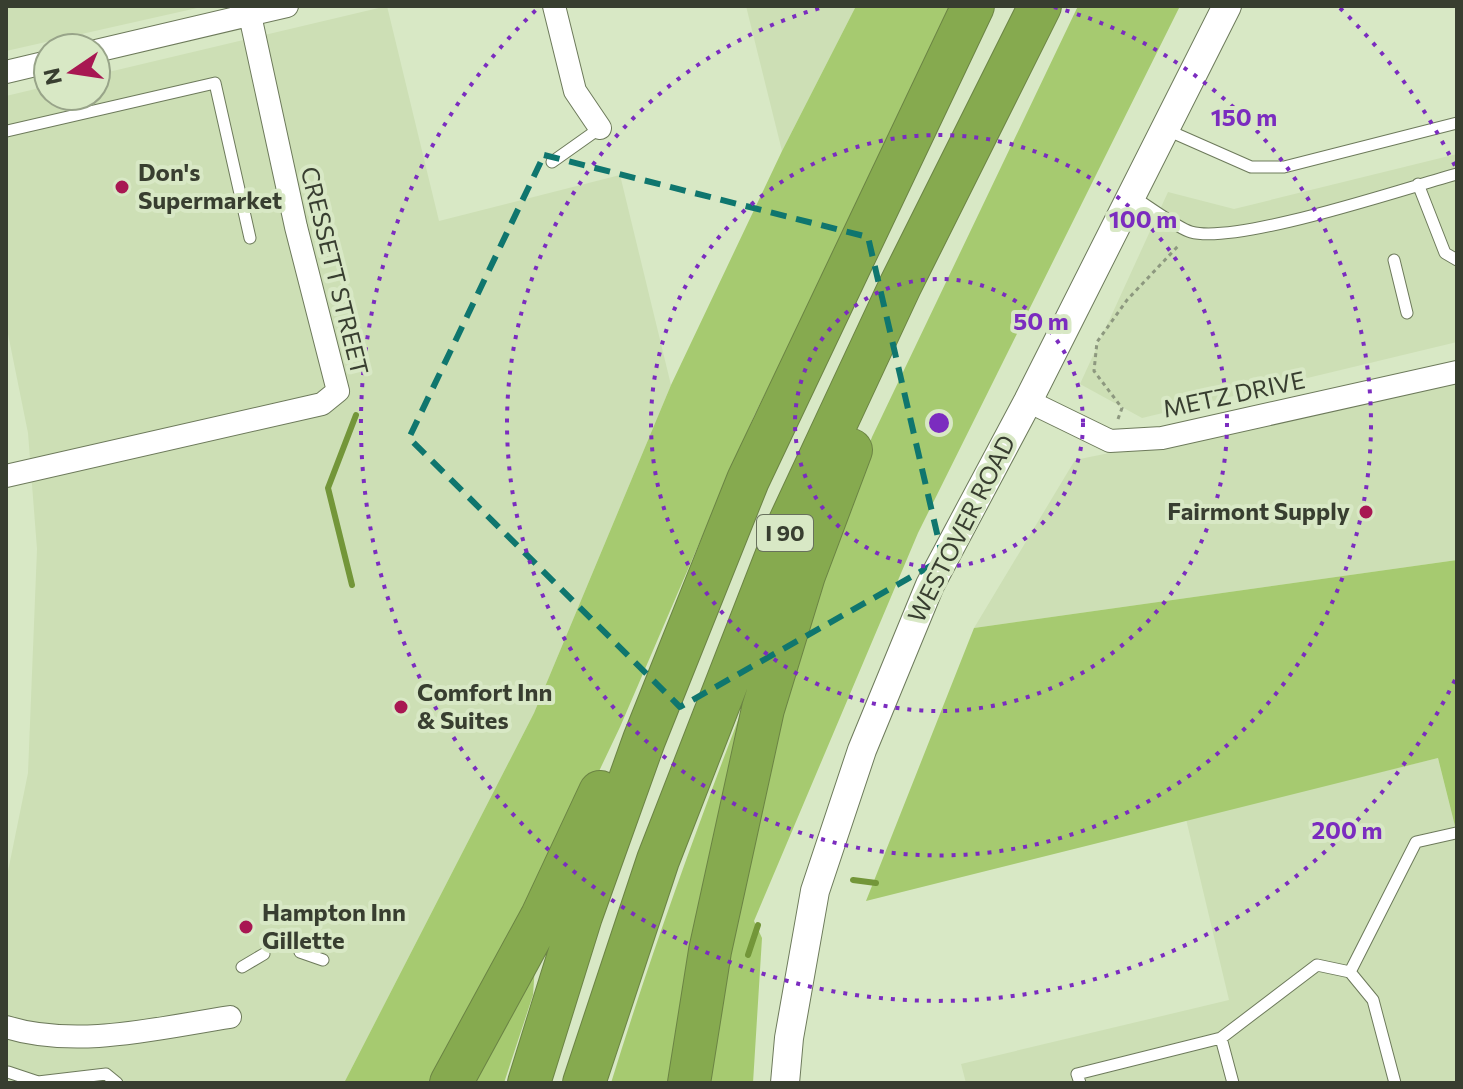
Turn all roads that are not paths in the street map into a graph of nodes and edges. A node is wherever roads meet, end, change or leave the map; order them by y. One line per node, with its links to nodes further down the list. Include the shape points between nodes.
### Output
1 (287, 6): 6 (street)
2 (554, 6): 12 (street, via 575,91)
3 (973, 6): 26 (highway, I 90)
4 (1040, 6): 8 (highway, I 90)
5 (1227, 6): 13 (street, WESTOVER ROAD)
6 (249, 10): 7 (street); 25 (street, CRESSETT STREET, via 338,391 322,404)
7 (112, 47)
8 (1011, 63): 40 (highway, I 90, via 788,526 658,860); 41 (highway, I 90, via 865,413 804,575 763,709 710,951)
9 (32, 66): 10 (street)
10 (6, 72)
11 (1457, 123): 13 (lane, via 1284,167 1251,167)
12 (600, 128): 15 (lane)
13 (1166, 130): 18 (street, WESTOVER ROAD)
14 (7, 131): 19 (lane, via 215,83)
15 (552, 162)
16 (1457, 174): 17 (lane)
17 (1418, 184): 18 (lane, via 1310,215 1221,233 1191,232); 21 (lane, via 1445,253)
18 (1132, 196): 24 (street, WESTOVER ROAD)
19 (250, 238)
20 (1394, 260): 22 (lane)
21 (1457, 260)
22 (1407, 313)
23 (1457, 372): 24 (street, METZ DRIVE, via 1162,438 1110,441)
24 (1028, 401): 42 (street, WESTOVER ROAD, via 930,585 862,750 815,891)
25 (6, 476)
26 (748, 480): 38 (highway, I 90, via 542,916); 39 (highway, I 90, via 639,755)
27 (1456, 833): 32 (lane, via 1416,842)
28 (300, 952): 30 (lane)
29 (264, 954): 31 (lane)
30 (323, 960)
31 (242, 967)
32 (1350, 972): 35 (lane, via 1317,965); 45 (lane, via 1373,1000)
33 (230, 1017): 34 (street, via 73,1036 35,1035)
34 (6, 1027)
35 (1221, 1038): 43 (lane, via 1077,1074); 44 (lane)
36 (8, 1072): 37 (lane, via 38,1082 106,1074)
37 (117, 1083)
38 (451, 1083)
39 (529, 1083)
40 (584, 1083)
41 (689, 1083)
42 (785, 1083)
43 (1080, 1083)
44 (1233, 1083)
45 (1395, 1083)

